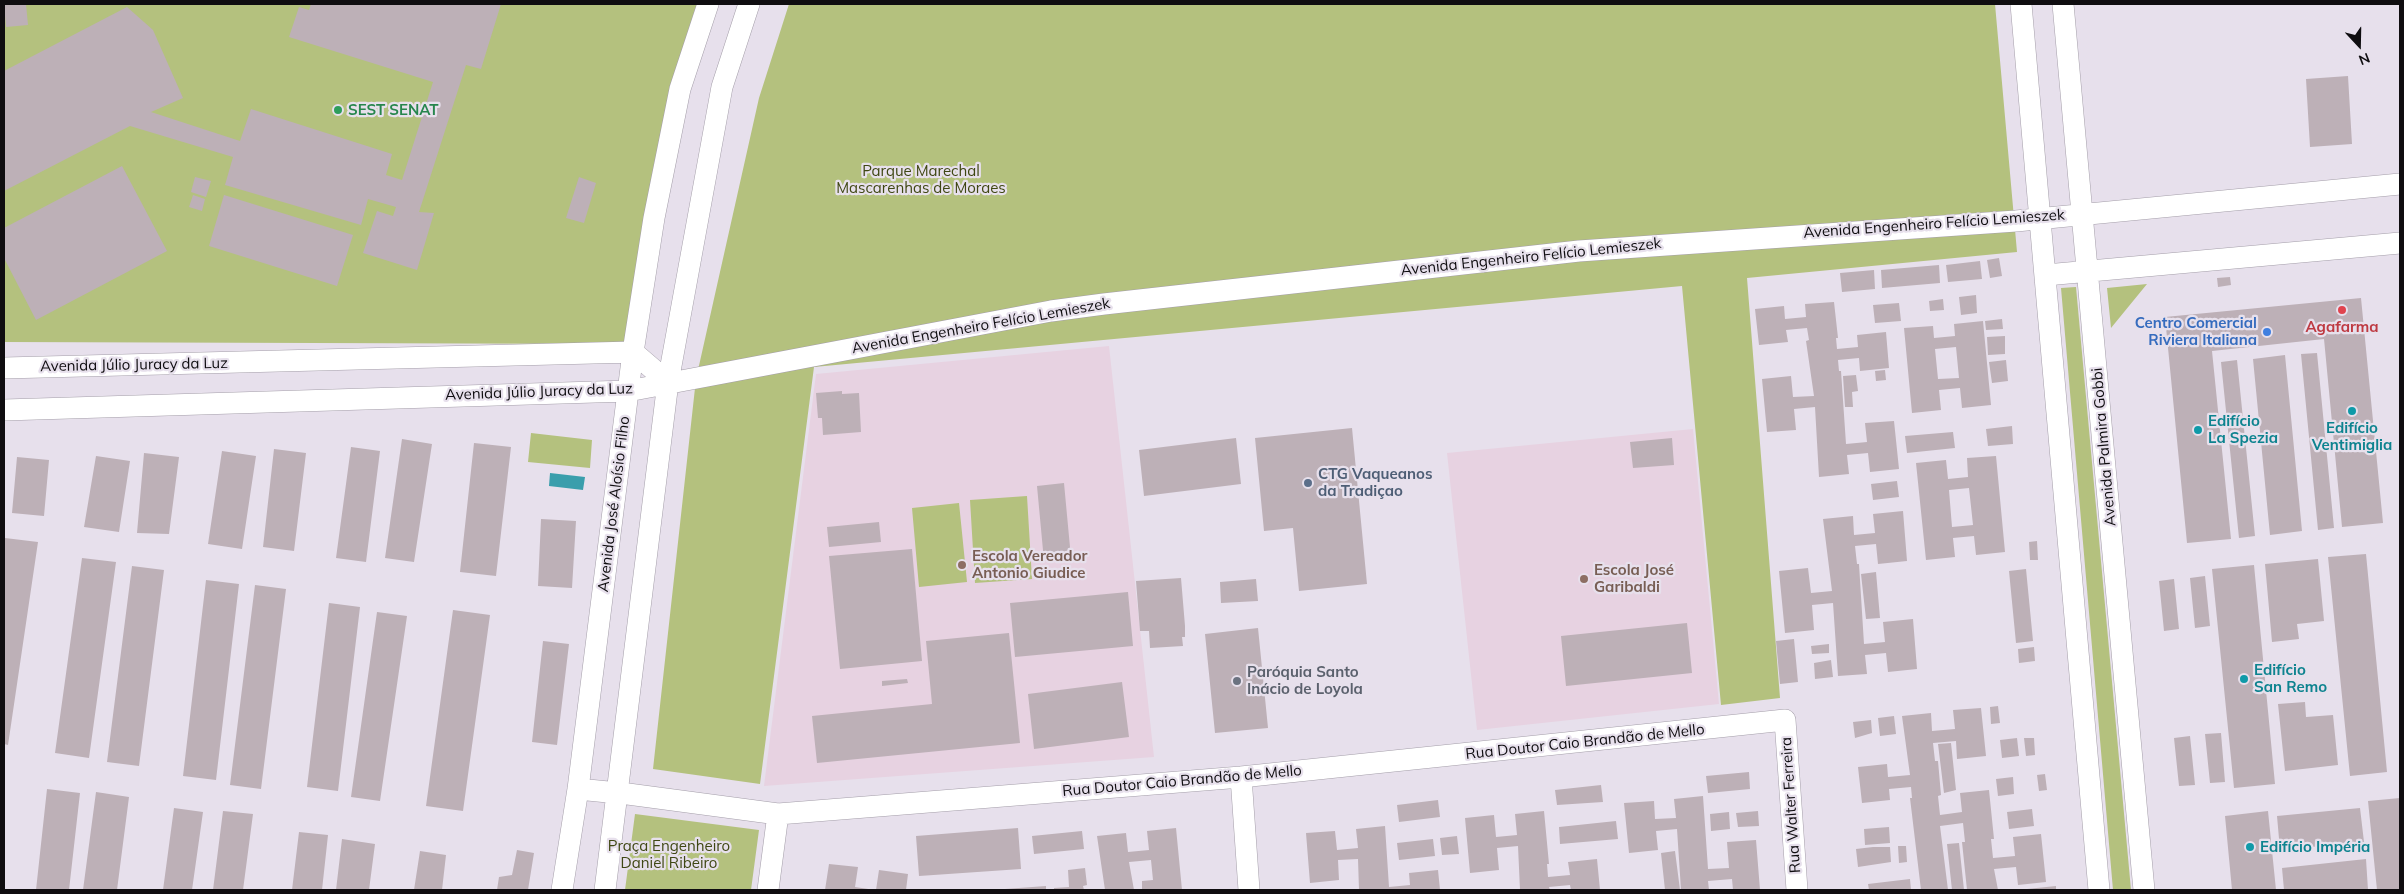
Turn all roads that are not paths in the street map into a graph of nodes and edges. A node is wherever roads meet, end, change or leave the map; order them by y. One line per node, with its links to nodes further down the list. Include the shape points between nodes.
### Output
1 (708, 4): 11 (street, Avenida José Aloísio Filho, via 680,88 654,218)
2 (749, 4): 13 (street, via 722,87)
3 (2021, 4): 7 (street)
4 (2063, 4): 6 (street, Avenida Palmira Gobbi)
5 (2400, 184): 6 (street, Avenida Engenheiro Felício Lemieszek)
6 (2080, 213): 7 (street, Avenida Engenheiro Felício Lemieszek); 9 (street, Avenida Palmira Gobbi)
7 (2041, 217): 10 (street); 13 (street, Avenida Engenheiro Felício Lemieszek, via 1579,251 1104,304)
8 (2400, 243): 9 (street)
9 (2087, 271): 10 (street); 27 (street, Avenida Palmira Gobbi)
10 (2046, 275): 26 (street)
11 (633, 352): 12 (street, Avenida Júlio Juracy da Luz); 13 (street, Avenida Júlio Juracy da Luz); 14 (street, Avenida José Aloísio Filho)
12 (4, 368)
13 (668, 382): 14 (street, Avenida Júlio Juracy da Luz); 19 (street)
14 (628, 391): 15 (street, Avenida Júlio Juracy da Luz); 18 (street, Avenida José Aloísio Filho)
15 (4, 410)
16 (1785, 720): 17 (street, Rua Doutor Caio Brandão de Mello); 25 (street, Rua Walter Ferreira)
17 (1242, 777): 20 (street, Rua Doutor Caio Brandão de Mello); 24 (street)
18 (578, 789): 19 (street, Rua Doutor Caio Brandão de Mello); 21 (street, Avenida José Aloísio Filho)
19 (618, 792): 20 (street, Rua Doutor Caio Brandão de Mello); 22 (street)
20 (778, 814): 23 (street)
21 (562, 890)
22 (605, 890)
23 (768, 890)
24 (1249, 890)
25 (1797, 890)
26 (2099, 890)
27 (2144, 890)

